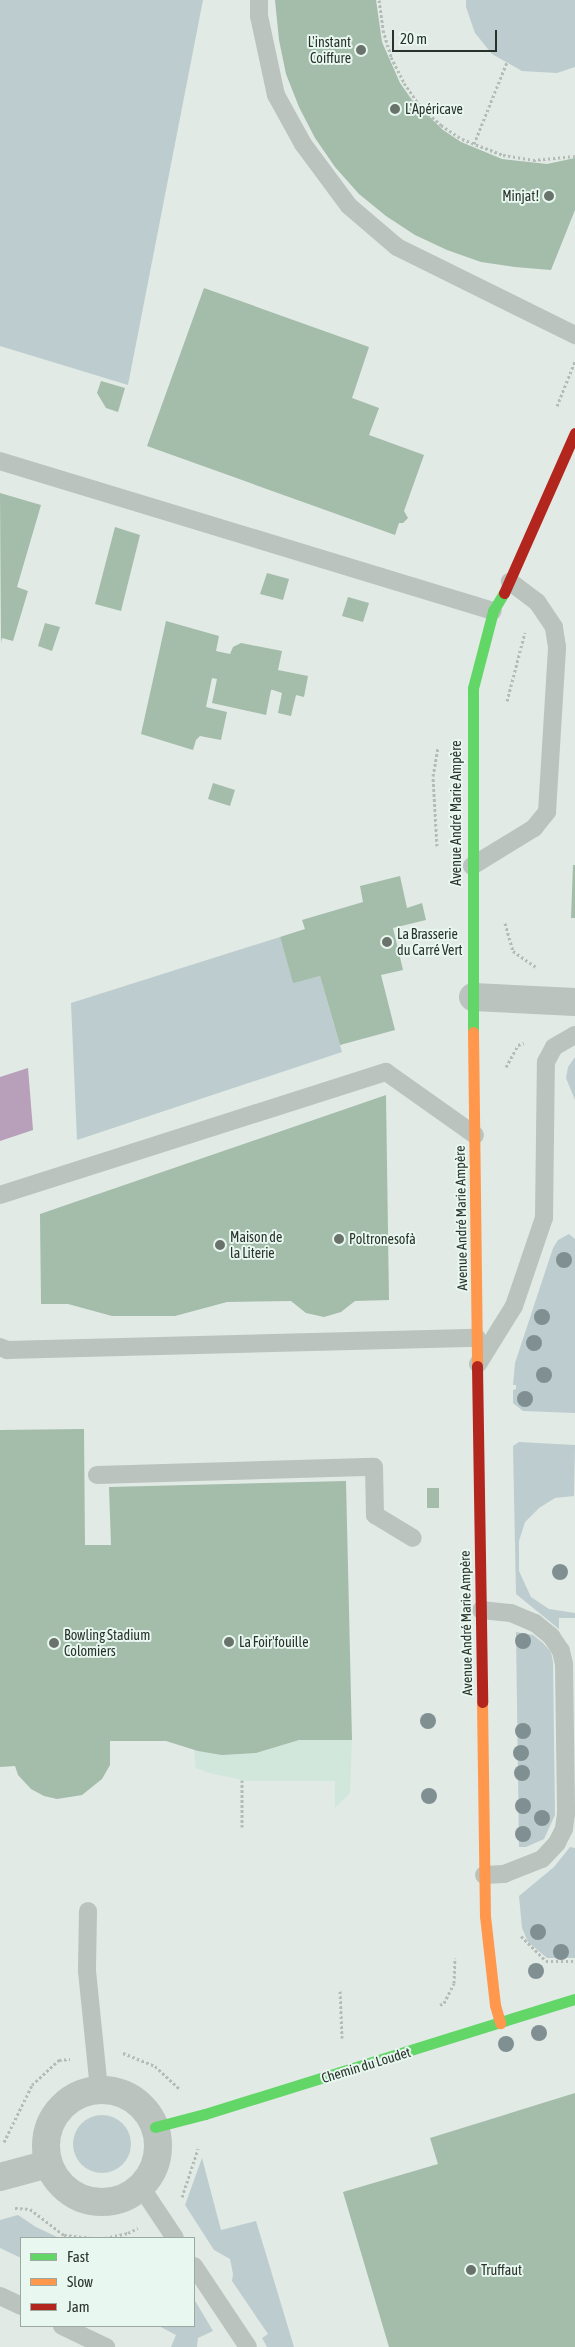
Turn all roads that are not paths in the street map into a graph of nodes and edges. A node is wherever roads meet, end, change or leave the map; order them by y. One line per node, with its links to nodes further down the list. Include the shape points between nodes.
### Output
1 (259, 0): 2 (lane, via 259,16 276,95 303,144 348,206 397,247)
2 (575, 335)
3 (575, 432): 4 (street, Avenue André Marie Ampère)
4 (571, 452): 6 (street, Avenue André Marie Ampère)
5 (0, 461): 7 (lane)
6 (510, 582): 7 (street, Avenue André Marie Ampère); 8 (lane, via 537,602 554,626 557,647 547,812 534,828)
7 (494, 611): 8 (street, Avenue André Marie Ampère, via 473,688)
8 (472, 866): 9 (street, Avenue André Marie Ampère)
9 (473, 997): 10 (street); 12 (street, Avenue André Marie Ampère)
10 (575, 1002)
11 (575, 1035): 16 (lane, via 554,1047 546,1062 544,1218 514,1306)
12 (475, 1135): 13 (lane, via 386,1072); 14 (street, Avenue André Marie Ampère)
13 (0, 1195)
14 (477, 1338): 15 (lane, via 7,1350); 16 (street, Avenue André Marie Ampère)
15 (0, 1346)
16 (478, 1364): 19 (street, Avenue André Marie Ampère)
17 (97, 1475): 18 (lane, via 374,1467 375,1515)
18 (413, 1538)
19 (481, 1610): 20 (street, Avenue André Marie Ampère); 20 (lane, via 511,1613 535,1623 552,1636 561,1651 564,1664 566,1814 564,1829 557,1843 542,1858 504,1874)
20 (484, 1875): 23 (street, Avenue André Marie Ampère, via 486,1926)
21 (88, 1911): 24 (lane, via 87,1971)
22 (575, 1999): 23 (street, Chemin du Loudet)
23 (500, 2023): 25 (street, Chemin du Loudet)
24 (99, 2090): 25 (street, via 127,2095 149,2114); 26 (street, via 82,2093 55,2114 45,2147)
25 (155, 2127): 28 (street, via 157,2159)
26 (48, 2164): 27 (street); 28 (street, via 66,2190 96,2202 128,2196)
27 (0, 2177)
28 (141, 2186): 29 (lane)
29 (174, 2237)
30 (195, 2268): 35 (lane)
31 (0, 2296): 32 (lane)
32 (20, 2306)
33 (64, 2327): 34 (lane)
34 (106, 2347)
35 (248, 2347)

